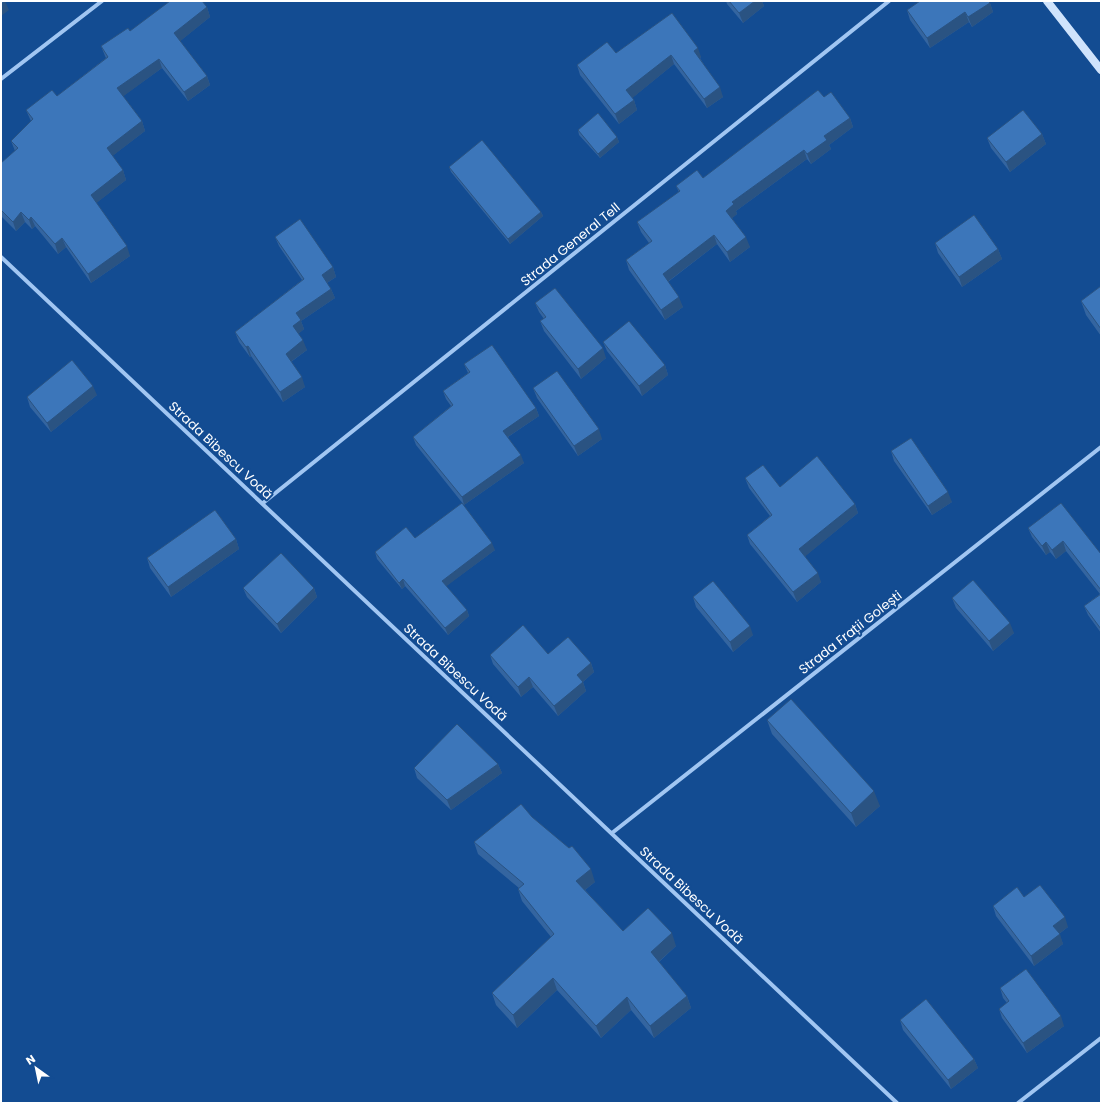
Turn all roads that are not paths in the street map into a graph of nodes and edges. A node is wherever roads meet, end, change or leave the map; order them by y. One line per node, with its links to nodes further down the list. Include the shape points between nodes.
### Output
1 (102, 1): 5 (street)
2 (889, 1): 8 (street, Strada General Tell)
3 (1047, 1): 4 (street)
4 (1101, 70)
5 (1, 79)
6 (1, 256): 8 (street, Strada Bibescu Vodă)
7 (1101, 447): 9 (street, Strada Frații Golești)
8 (263, 503): 9 (street, Strada Bibescu Vodă)
9 (612, 834): 11 (street, Strada Bibescu Vodă)
10 (1101, 1038): 12 (street)
11 (898, 1103)
12 (1018, 1103)

